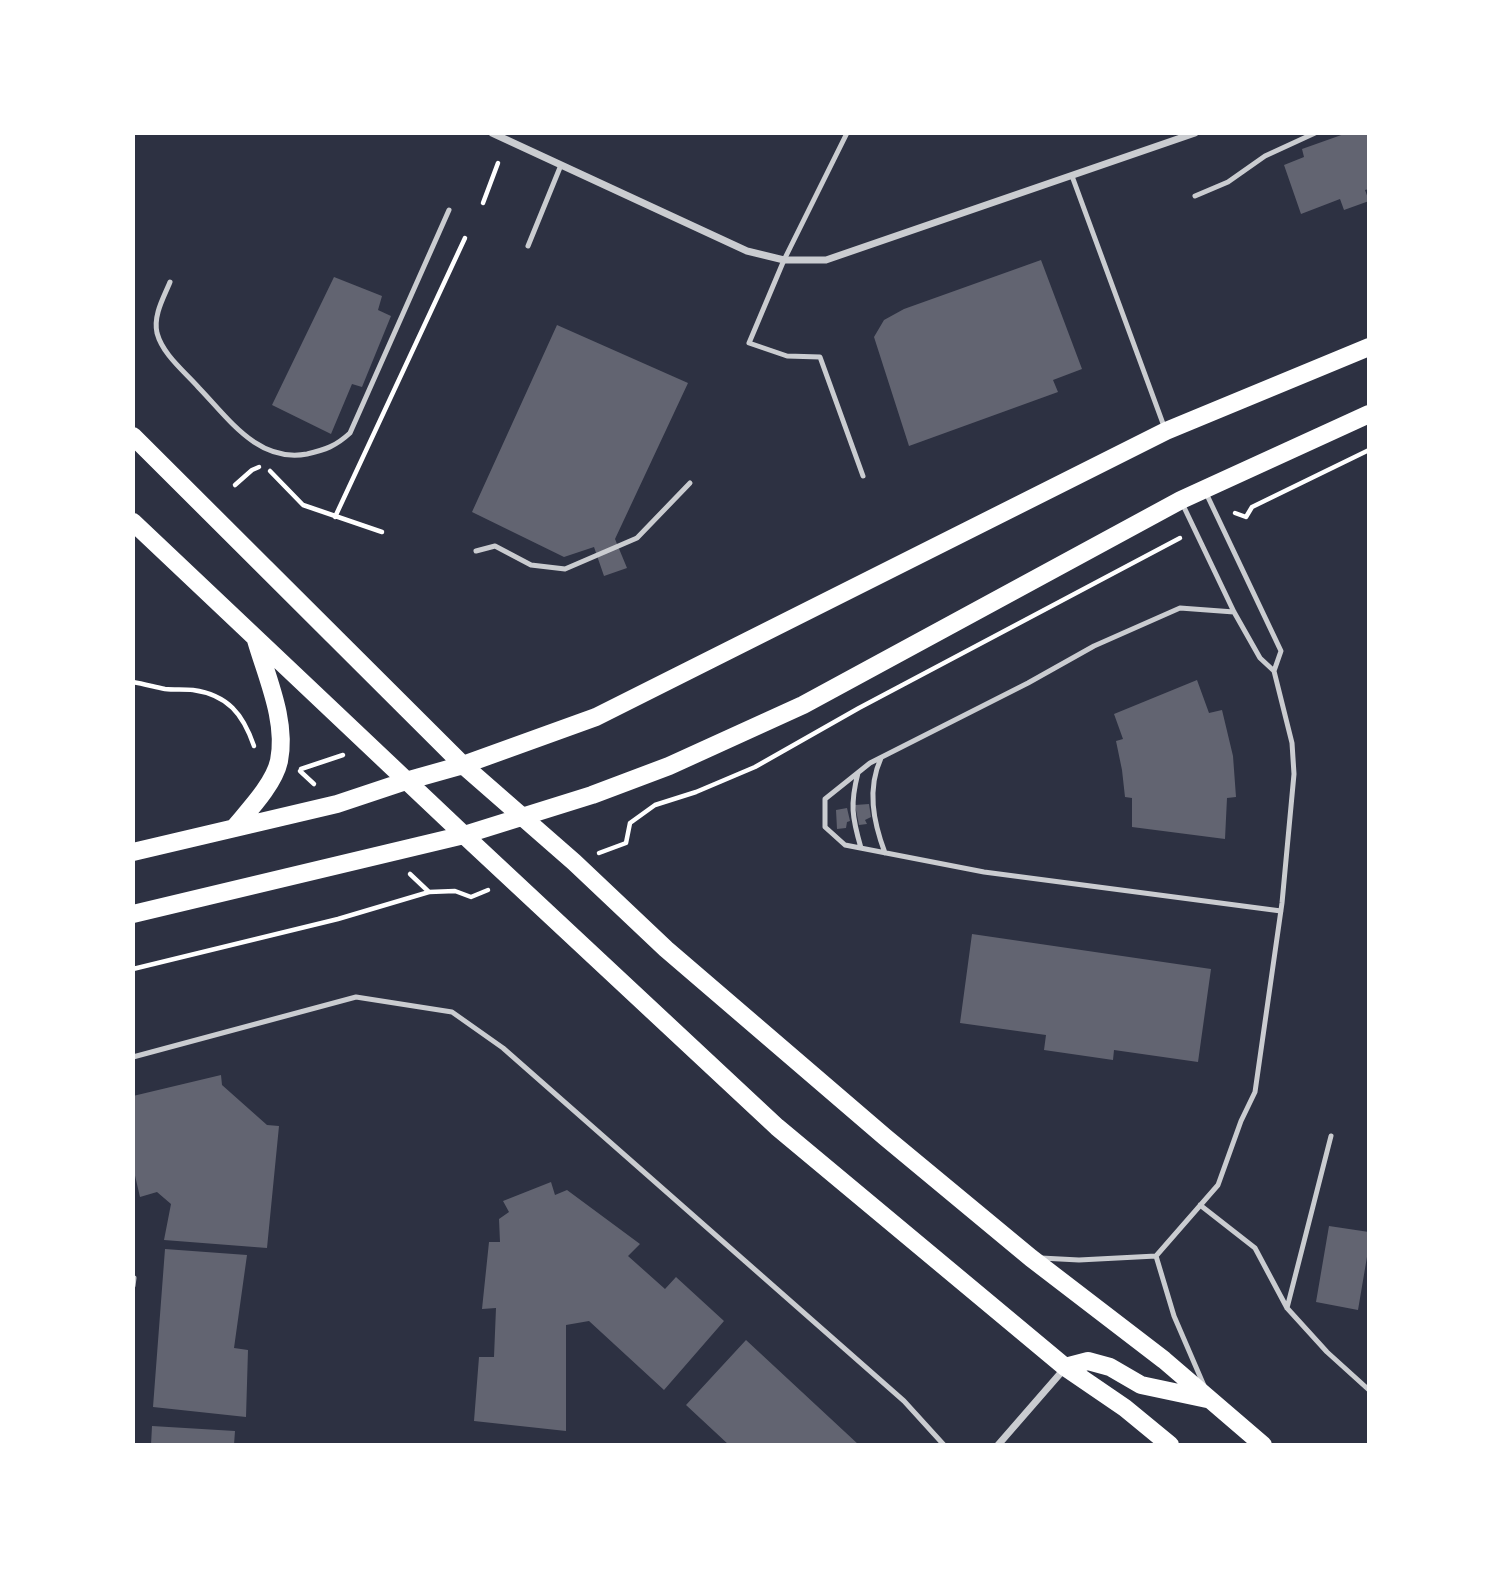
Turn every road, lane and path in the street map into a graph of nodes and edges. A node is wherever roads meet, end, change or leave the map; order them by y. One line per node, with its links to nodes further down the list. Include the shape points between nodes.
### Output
1 (492, 133): 6 (street)
2 (847, 133): 13 (lane)
3 (1195, 133): 7 (street)
4 (1315, 133): 8 (lane)
5 (498, 163): 9 (path)
6 (561, 165): 12 (lane); 13 (street, via 747,251)
7 (1072, 176): 13 (street, via 826,260); 17 (lane)
8 (1195, 196)
9 (482, 203)
10 (449, 210): 14 (lane, via 350,433 327,450 298,455 262,449 174,362 157,332 156,317)
11 (465, 238): 25 (path)
12 (528, 246)
13 (785, 260): 20 (lane, via 749,343 787,356 820,357)
14 (170, 282)
15 (1369, 347): 17 (main road)
16 (1369, 414): 23 (main road)
17 (1166, 432): 38 (main road, via 596,717)
18 (133, 436): 38 (main road)
19 (1369, 450): 26 (path, via 1252,507)
20 (863, 476)
21 (690, 483): 30 (lane, via 637,538 565,569 531,565 495,546)
22 (235, 485): 25 (path, via 261,466 303,505)
23 (1204, 489): 24 (main road); 33 (lane, via 1281,651)
24 (1181, 500): 31 (lane); 42 (main road, via 803,705 669,766)
25 (335, 517): 28 (path)
26 (1246, 517)
27 (133, 522): 32 (main road)
28 (382, 532)
29 (1171, 542): 45 (path, via 755,767 656,805 630,823)
30 (476, 551)
31 (1234, 612): 33 (lane, via 1260,658); 37 (lane, via 1180,608 1094,646)
32 (255, 638): 40 (main road); 43 (main road, via 280,722 279,762 262,795)
33 (1274, 671): 50 (lane, via 1292,743 1294,774)
34 (133, 682): 35 (path, via 192,690 228,702 243,720)
35 (256, 750)
36 (343, 755): 41 (path, via 298,770)
37 (882, 757): 39 (lane); 48 (lane, via 872,793)
38 (463, 765): 40 (main road); 42 (main road)
39 (858, 772): 46 (lane, via 851,805); 46 (lane, via 825,799 825,827 845,845)
40 (406, 781): 43 (main road, via 337,804); 44 (main road)
41 (318, 788)
42 (520, 817): 44 (main road); 57 (main road, via 666,949)
43 (234, 828): 47 (main road)
44 (464, 835): 51 (main road); 61 (main road, via 777,1127)
45 (626, 843)
46 (861, 848): 48 (lane)
47 (133, 852)
48 (885, 853): 50 (lane, via 984,872)
49 (471, 897): 52 (path, via 455,891 429,892)
50 (1281, 911): 55 (lane, via 1255,1092 1218,1185)
51 (133, 914)
52 (133, 969)
53 (133, 1057): 64 (lane, via 356,997 452,1012 503,1048 894,1392)
54 (1331, 1136): 60 (lane)
55 (1200, 1206): 56 (lane); 60 (lane, via 1255,1248)
56 (1156, 1256): 57 (lane); 63 (lane, via 1174,1316)
57 (1031, 1258): 63 (main road, via 1134,1335)
58 (134, 1278): 59 (lane)
59 (133, 1286)
60 (1287, 1308): 62 (lane)
61 (1065, 1367): 63 (main road, via 1088,1361 1110,1367 1141,1385); 65 (street); 66 (main road)
62 (1369, 1390)
63 (1210, 1400): 67 (main road)
64 (944, 1445)
65 (998, 1445)
66 (1170, 1445)
67 (1264, 1445)

